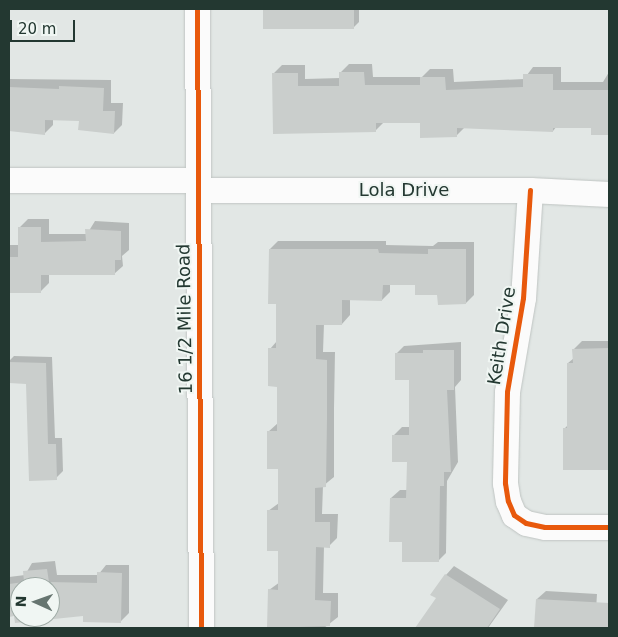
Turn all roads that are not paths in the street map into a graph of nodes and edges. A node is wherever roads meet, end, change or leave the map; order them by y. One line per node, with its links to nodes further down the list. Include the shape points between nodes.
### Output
1 (197, 9): 3 (street, 16 1/2 Mile Road)
2 (9, 180): 3 (street, Lola Drive)
3 (198, 185): 4 (street, Lola Drive); 7 (street, 16 1/2 Mile Road)
4 (530, 190): 5 (street, Lola Drive); 6 (street, Keith Drive, via 523,298 507,392 505,483 514,515 526,523 545,527)
5 (609, 194)
6 (609, 527)
7 (201, 628)

